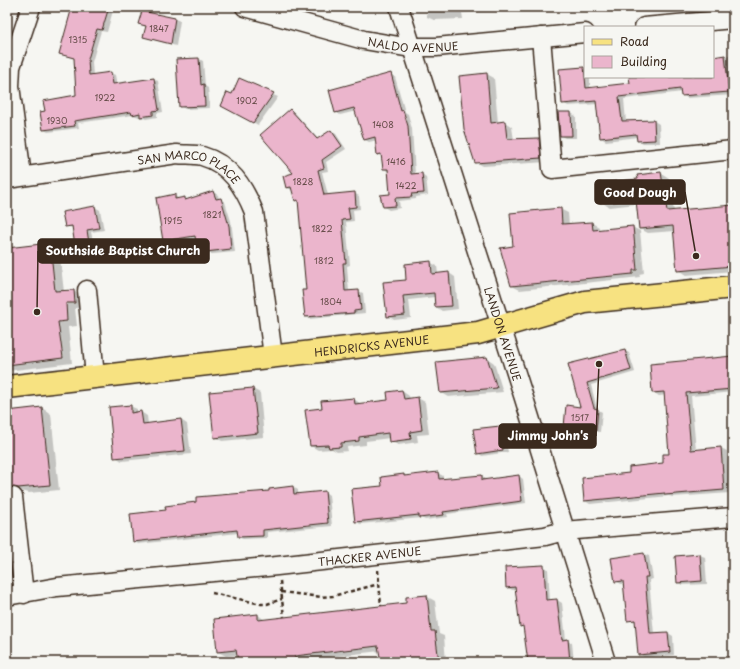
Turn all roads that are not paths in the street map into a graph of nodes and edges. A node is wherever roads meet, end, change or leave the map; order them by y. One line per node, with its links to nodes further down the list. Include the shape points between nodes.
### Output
1 (31, 7): 10 (street, via 11,67)
2 (245, 7): 8 (street, NALDO AVENUE, via 364,40)
3 (399, 7): 8 (street, LANDON AVENUE)
4 (733, 19): 5 (street)
5 (655, 26)
6 (584, 32): 7 (street, NALDO AVENUE)
7 (541, 37): 8 (street, NALDO AVENUE); 9 (street, via 552,169)
8 (412, 48): 13 (street, LANDON AVENUE)
9 (733, 150)
10 (15, 177): 14 (street, SAN MARCO PLACE, via 177,154 202,156 232,173 246,191 254,212)
11 (733, 287): 13 (main road, HENDRICKS AVENUE, via 585,302)
12 (86, 290): 15 (street)
13 (502, 326): 14 (main road, HENDRICKS AVENUE, via 478,333); 19 (street, LANDON AVENUE)
14 (273, 356): 15 (main road, HENDRICKS AVENUE)
15 (95, 377): 16 (main road, HENDRICKS AVENUE)
16 (7, 386)
17 (13, 497): 20 (street)
18 (733, 517): 19 (street, THACKER AVENUE)
19 (564, 531): 20 (street, THACKER AVENUE, via 545,536 278,566 69,586); 21 (street, LANDON AVENUE)
20 (16, 595)
21 (606, 662)

